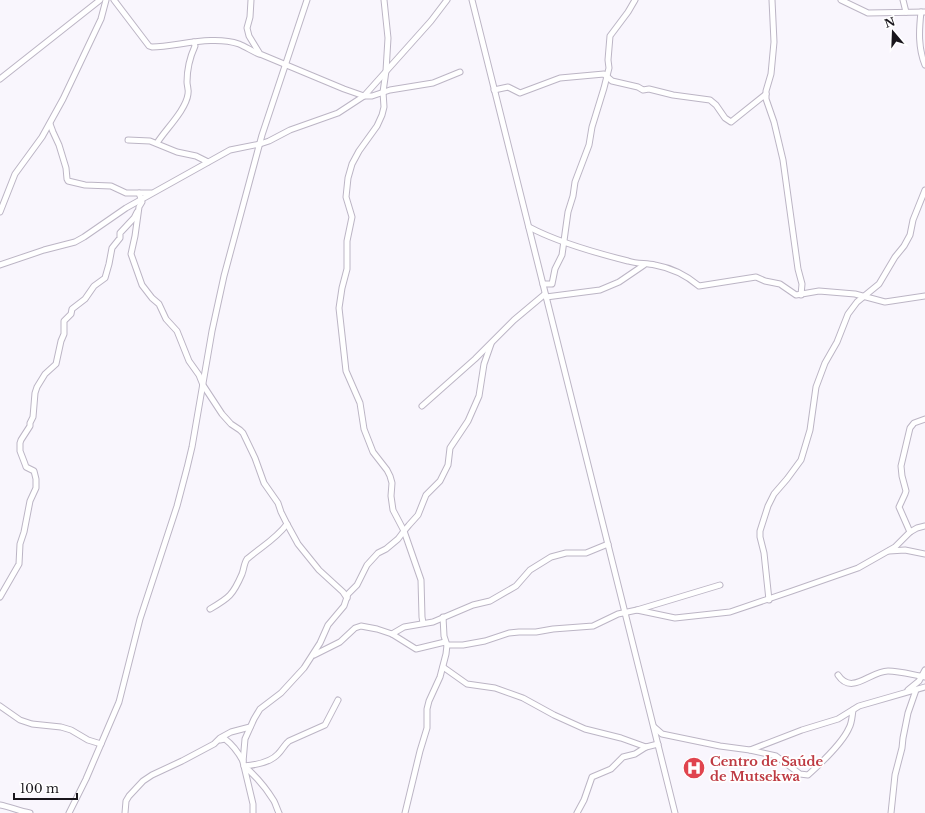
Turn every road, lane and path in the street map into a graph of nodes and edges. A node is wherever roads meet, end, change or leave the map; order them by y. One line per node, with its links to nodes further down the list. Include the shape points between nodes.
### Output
1 (100, 0): 22 (street)
2 (106, 0): 27 (street, via 95,33)
3 (114, 0): 15 (street, via 149,46)
4 (251, 0): 16 (street, via 247,28)
5 (307, 0): 17 (street)
6 (384, 0): 19 (street, via 388,38)
7 (447, 0): 19 (street)
8 (472, 0): 23 (street)
9 (634, 0): 21 (street, via 610,36)
10 (772, 0): 25 (street, via 774,42)
11 (841, 0): 13 (street, via 868,13)
12 (903, 0): 13 (street)
13 (906, 12): 14 (street)
14 (923, 12): 18 (street, via 919,23 919,41)
15 (194, 42): 16 (street, via 238,44); 29 (street, via 185,103)
16 (260, 54): 17 (street)
17 (286, 65): 26 (street); 30 (street)
18 (925, 65)
19 (386, 71): 24 (street); 26 (street)
20 (460, 72): 24 (street, via 433,83)
21 (607, 77): 23 (street, via 604,74 560,78 520,92 508,88); 25 (street, via 612,81 643,90 710,100 731,122); 39 (street, via 589,145 575,182)
22 (0, 79)
23 (494, 90): 38 (street)
24 (383, 92): 26 (street); 53 (street, via 382,115 352,164 346,189 347,204 352,217 347,241 347,269 339,308 346,371 360,403 364,429 373,452 390,476 392,505)
25 (766, 94): 43 (street, via 782,160 802,284)
26 (364, 96): 30 (street, via 338,113)
27 (50, 124): 33 (street, via 60,145 68,181 111,186 126,193); 37 (street, via 15,174)
28 (128, 140): 29 (street)
29 (157, 143): 31 (street)
30 (260, 144): 31 (street, via 230,150); 48 (street, via 219,297)
31 (208, 162): 34 (street)
32 (925, 190): 45 (street, via 907,241 879,284)
33 (140, 193): 34 (street); 35 (street)
34 (152, 193): 35 (street)
35 (142, 199): 36 (street); 41 (street, via 75,242)
36 (140, 207): 48 (street, via 131,254 134,264 142,285 159,304 166,319 176,331); 59 (street, via 112,248 105,278 72,309 64,321 64,334 56,364 42,378 34,393 33,417 20,447 26,467 34,471 36,488 30,501 20,544 19,564)
37 (0, 212)
38 (529, 227): 39 (street); 42 (street)
39 (564, 241): 40 (street, via 604,255); 42 (street, via 552,284)
40 (644, 264): 43 (street, via 680,272 699,286 756,277 780,284 795,295); 44 (street, via 619,282 600,290)
41 (0, 265)
42 (543, 284): 44 (street)
43 (801, 295): 45 (street, via 819,292)
44 (546, 296): 47 (street, via 514,320); 55 (street)
45 (863, 296): 46 (street, via 885,302); 61 (street, via 848,314 825,363 816,387 810,430 801,460 774,494 764,518 760,537)
46 (925, 296)
47 (491, 344): 49 (street); 53 (street, via 484,364 479,396 470,418 450,448 448,465 440,481 426,495 418,515)
48 (203, 385): 51 (street, via 222,414 243,433 264,483 278,503); 87 (street, via 192,447 177,506 140,619 120,702)
49 (422, 406)
50 (925, 419): 54 (street, via 914,423 910,428 901,466 906,490 899,507)
51 (287, 524): 60 (street, via 298,544 319,570); 63 (street, via 276,538 247,560 233,593)
52 (925, 526): 54 (street)
53 (404, 532): 60 (street, via 371,560); 68 (street, via 421,580)
54 (910, 532): 56 (street)
55 (608, 544): 62 (street); 67 (street, via 586,553 566,553 551,557 525,574 521,582 510,590 490,601)
56 (888, 552): 57 (street, via 904,550); 61 (street, via 858,568)
57 (925, 554)
58 (720, 585): 64 (street)
59 (0, 597)
60 (347, 598): 71 (street, via 344,606 328,625 324,637)
61 (769, 600): 64 (street, via 730,612 675,618)
62 (623, 605): 65 (street); 66 (street)
63 (210, 610)
64 (637, 610): 65 (street)
65 (625, 613): 66 (street); 82 (street)
66 (618, 614): 70 (street, via 593,626 519,632 463,645)
67 (443, 617): 68 (street); 70 (street)
68 (424, 623): 69 (street, via 404,627)
69 (392, 634): 70 (street, via 416,649); 71 (street, via 378,629 358,627 340,642)
70 (446, 644): 72 (street)
71 (311, 657): 83 (street, via 281,693 260,709)
72 (443, 667): 88 (street, via 467,684 495,688 523,698 585,729); 97 (street, via 429,701 427,728)
73 (925, 670): 75 (street)
74 (838, 675): 75 (street, via 843,682 849,684 889,671)
75 (923, 676): 78 (street)
76 (925, 687): 77 (street)
77 (916, 690): 78 (street); 100 (street, via 908,713 895,775)
78 (905, 692): 81 (street)
79 (338, 700): 90 (street, via 325,725 289,741 274,757 254,765)
80 (0, 706): 87 (street, via 20,720 61,727)
81 (853, 710): 89 (street, via 838,719); 89 (street, via 846,733 808,775 800,774 776,756)
82 (653, 725): 84 (street); 86 (street)
83 (250, 727): 85 (street, via 231,732); 90 (street, via 245,739)
84 (662, 734): 86 (street); 89 (street)
85 (217, 741): 90 (street, via 225,739 230,742); 94 (street, via 143,781 126,801)
86 (657, 742): 88 (street); 99 (street)
87 (102, 744): 93 (street)
88 (646, 747): 98 (street, via 635,754 623,757 611,769 592,777 584,802)
89 (750, 750)
90 (244, 764): 95 (street); 96 (street, via 263,785)
91 (0, 805): 92 (street)
92 (30, 813)
93 (69, 813)
94 (125, 813)
95 (253, 813)
96 (279, 813)
97 (405, 813)
98 (577, 813)
99 (675, 813)
100 (891, 813)

